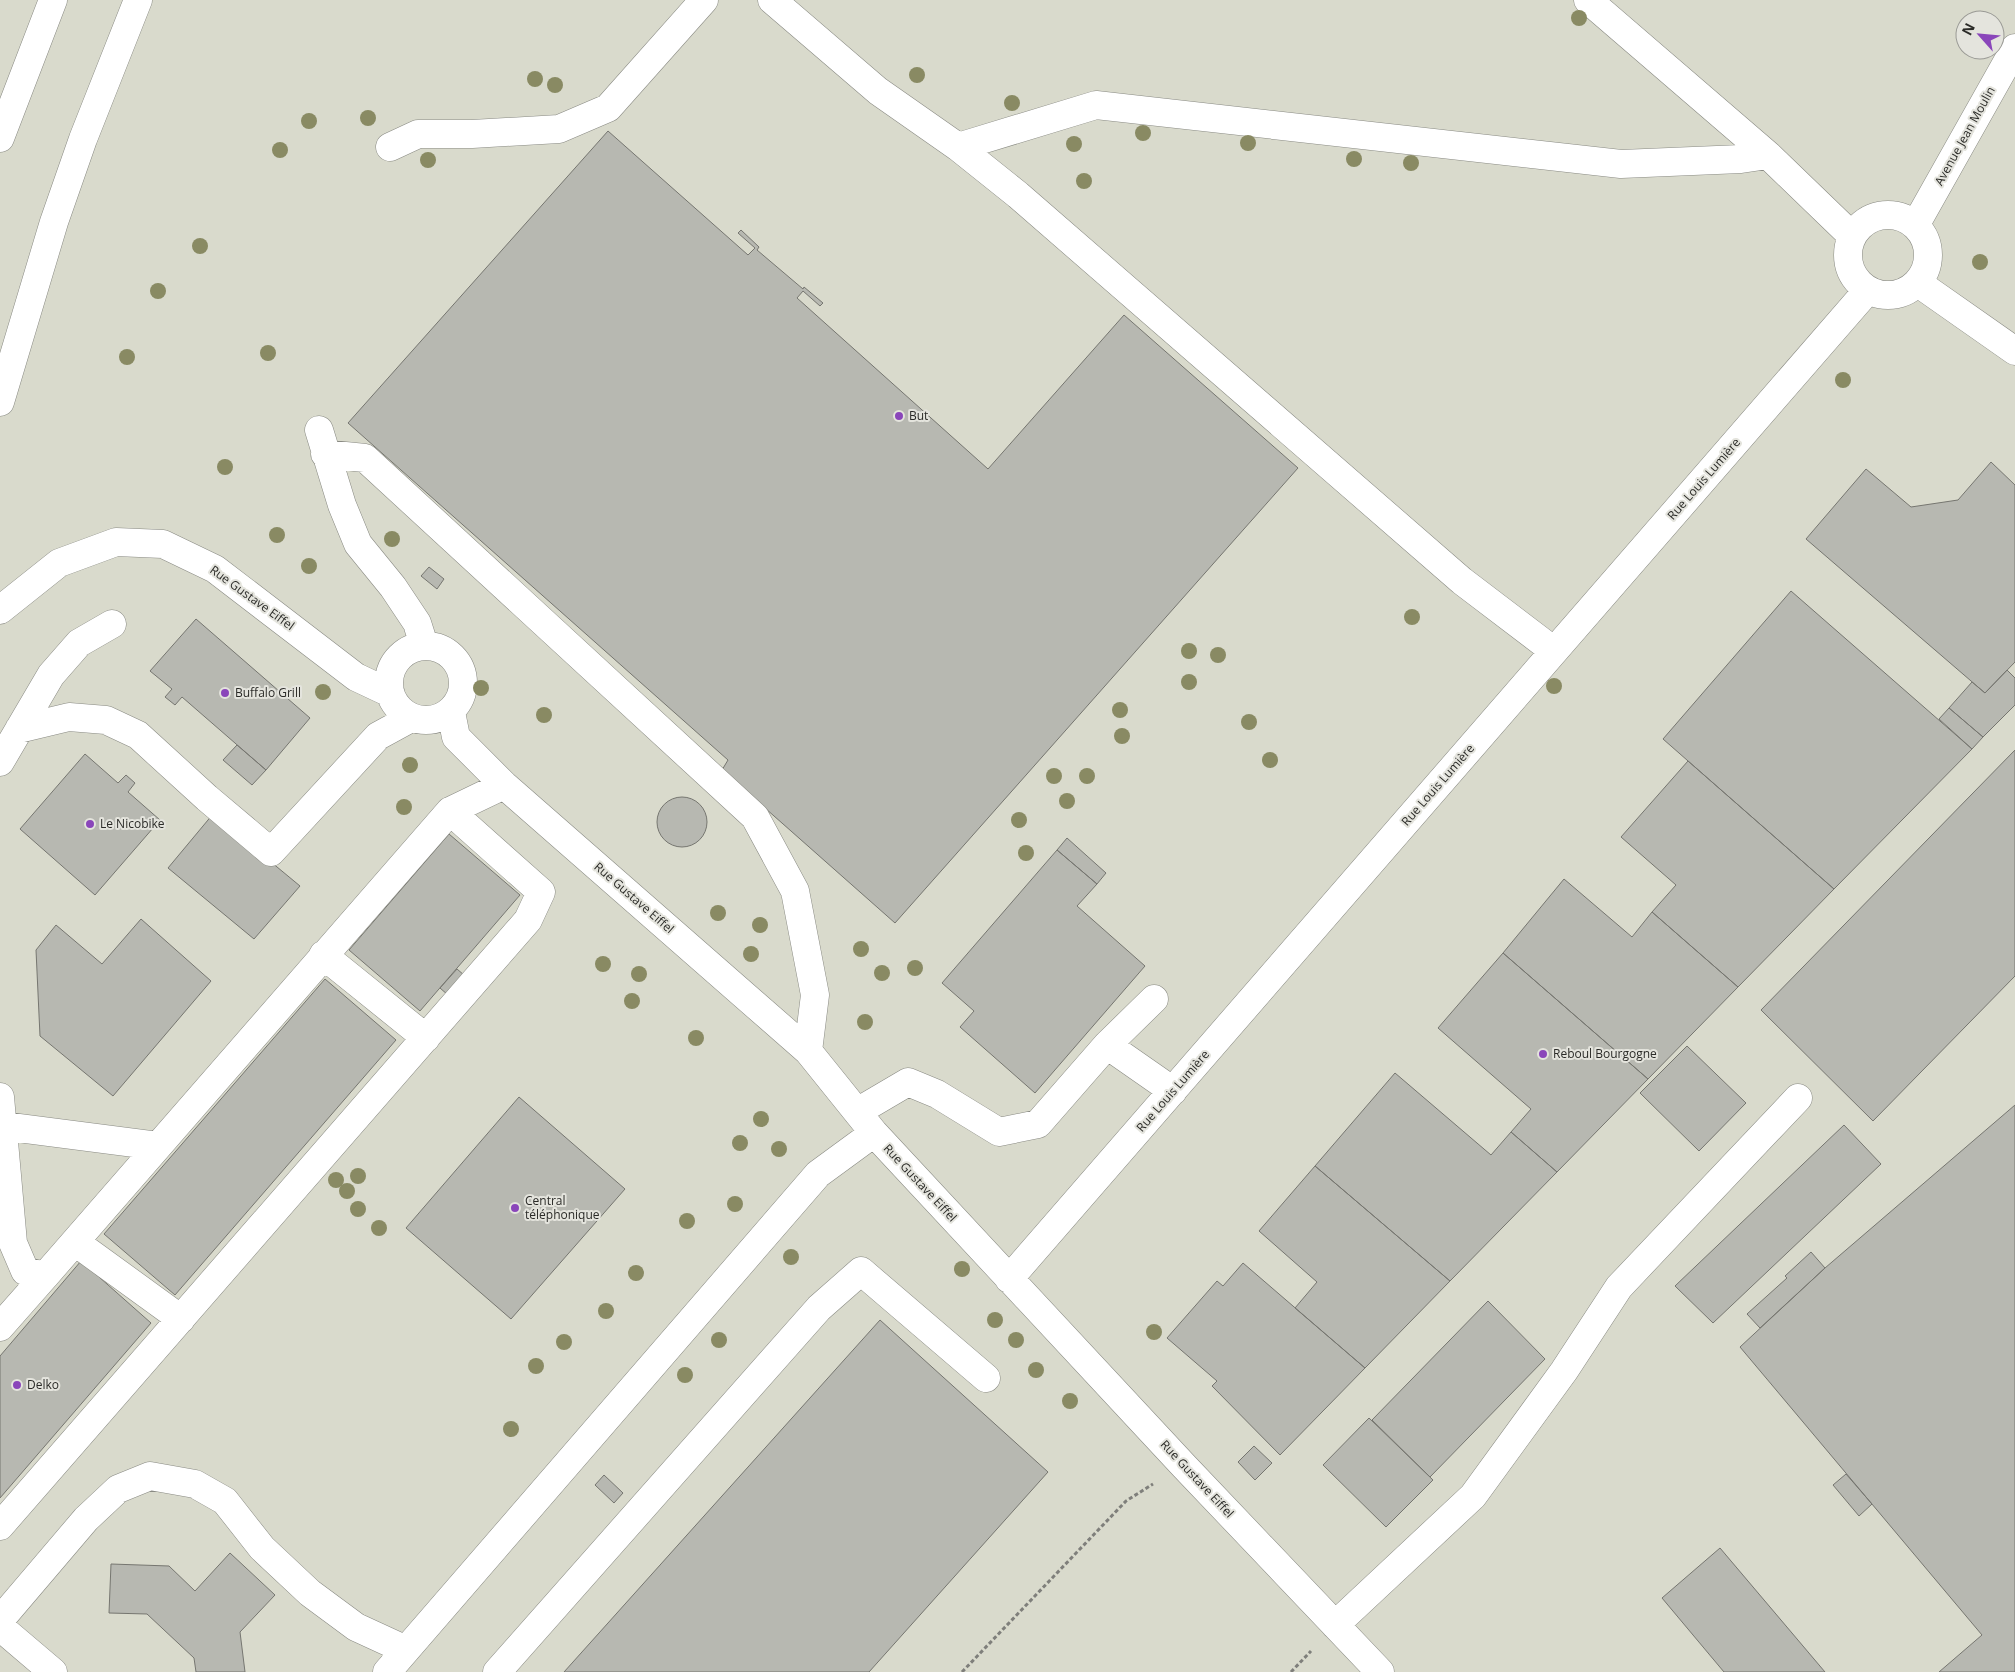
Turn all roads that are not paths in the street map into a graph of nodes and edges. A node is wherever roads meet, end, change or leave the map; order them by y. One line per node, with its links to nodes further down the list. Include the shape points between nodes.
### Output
1 (52, 0): 7 (street)
2 (138, 0): 16 (street, via 57,213)
3 (704, 0): 8 (street, via 608,108 559,129 418,134)
4 (772, 0): 9 (street, via 878,91)
5 (1588, 0): 10 (street)
6 (2015, 48): 11 (street, Avenue Jean Moulin)
7 (0, 138)
8 (390, 147)
9 (958, 147): 10 (street, via 1096,105 1621,164 1741,160); 20 (street, via 1018,195 1462,581)
10 (1768, 155): 12 (street)
11 (1916, 224): 12 (street, via 1891,214 1869,219); 13 (street, via 1927,242 1928,261)
12 (1852, 236): 14 (street, via 1847,256 1854,278)
13 (1918, 284): 14 (street, via 1904,293 1885,296); 15 (street)
14 (1867, 291): 20 (street, Rue Louis Lumière)
15 (2015, 351)
16 (0, 402)
17 (0, 610): 21 (street, Rue Gustave Eiffel, via 59,563 116,542 163,544 215,569 356,677)
18 (112, 624): 24 (street, via 79,643 51,675)
19 (424, 645): 21 (street, via 408,650 395,660 389,676); 22 (street, via 442,648 457,660 464,678 462,696); 32 (street, via 418,623 358,544 322,442 365,458 755,817 795,891 815,995)
20 (1554, 651): 33 (street, Rue Louis Lumière)
21 (390, 693): 23 (street, via 397,708)
22 (451, 712): 23 (street, via 439,719); 26 (street, Rue Gustave Eiffel, via 456,737)
23 (411, 718): 24 (street, via 378,736 271,852 138,735 106,720 68,717)
24 (19, 729): 25 (street)
25 (0, 762)
26 (504, 785): 27 (street); 32 (street, Rue Gustave Eiffel)
27 (450, 810): 28 (street); 30 (street, via 541,892 528,920)
28 (323, 955): 30 (street); 38 (street)
29 (1154, 999): 31 (street)
30 (426, 1038): 42 (street)
31 (1106, 1045): 33 (street); 36 (street, via 1038,1124 1000,1132 937,1094 908,1082)
32 (808, 1051): 36 (street, Rue Gustave Eiffel)
33 (1173, 1091): 41 (street, Rue Louis Lumière)
34 (0, 1097): 37 (street)
35 (1798, 1098): 47 (street, via 1619,1287 1564,1370 1472,1496)
36 (866, 1123): 41 (street, Rue Gustave Eiffel); 49 (street, via 818,1174)
37 (3, 1126): 38 (street); 40 (street, via 13,1243 25,1270)
38 (158, 1146): 39 (street)
39 (75, 1242): 40 (street); 42 (street)
40 (44, 1276): 43 (street)
41 (1009, 1279): 47 (street, Rue Gustave Eiffel)
42 (181, 1319): 45 (street)
43 (0, 1327)
44 (986, 1378): 52 (street, via 861,1271 819,1308)
45 (0, 1526)
46 (0, 1620): 49 (street, via 86,1519 118,1489 150,1476 194,1484 225,1501 262,1548 310,1593 356,1627)
47 (1335, 1625): 53 (street, Rue Gustave Eiffel)
48 (0, 1627): 50 (street)
49 (406, 1650): 51 (street)
50 (53, 1672)
51 (387, 1672)
52 (498, 1672)
53 (1380, 1672)

